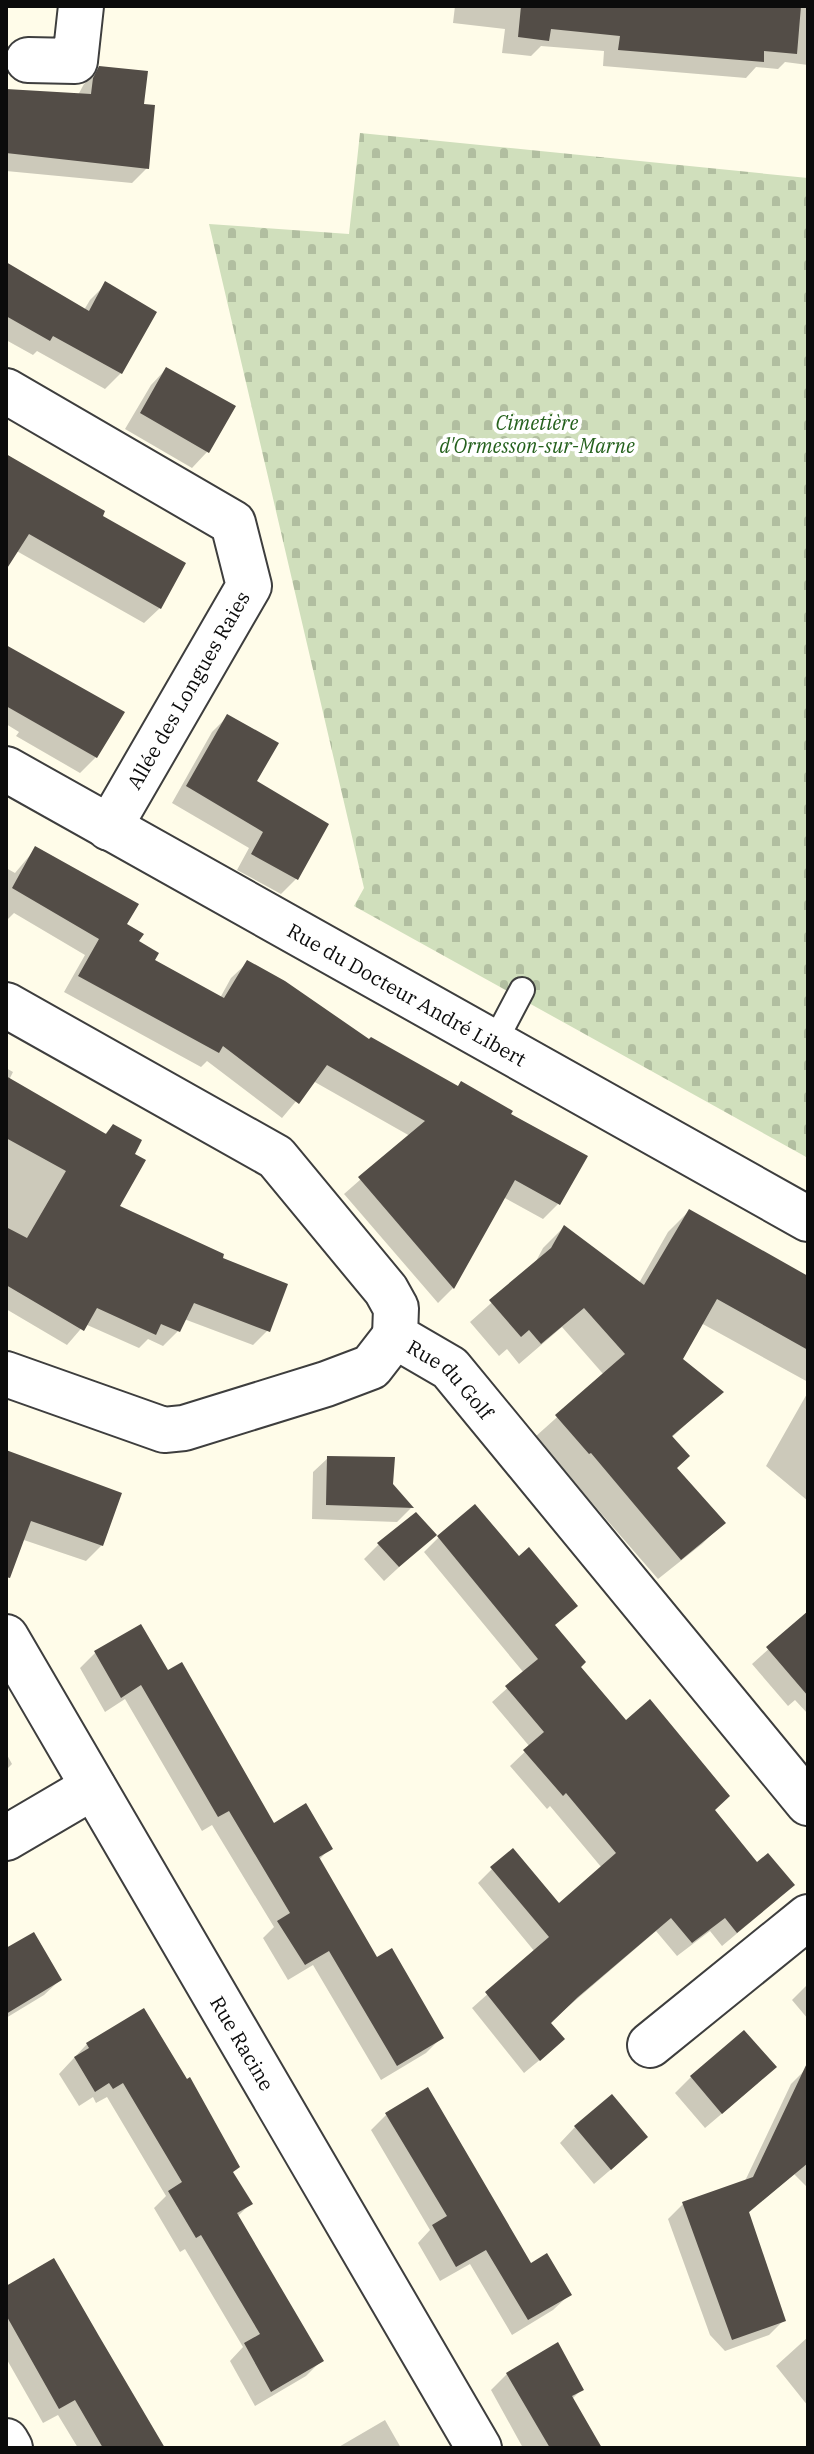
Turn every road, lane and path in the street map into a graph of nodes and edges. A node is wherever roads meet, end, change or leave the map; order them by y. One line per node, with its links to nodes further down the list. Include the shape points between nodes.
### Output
1 (81, 6): 2 (street, via 75,61)
2 (28, 60)
3 (6, 391): 5 (street, Allée des Longues Raies, via 233,523 249,586)
4 (6, 769): 5 (street, Rue du Docteur André Libert)
5 (109, 828): 8 (street, Rue du Docteur André Libert)
6 (522, 990): 8 (lane)
7 (6, 1005): 10 (street, Rue du Golf, via 276,1157 386,1290 396,1308)
8 (494, 1043): 9 (street, Rue du Docteur André Libert)
9 (808, 1219)
10 (395, 1336): 11 (street, via 371,1367 164,1430); 14 (street, Rue du Golf, via 450,1368)
11 (6, 1374)
12 (6, 1637): 13 (street, Rue Racine)
13 (93, 1787): 15 (street); 20 (street, Rue Racine)
14 (808, 1803)
15 (6, 1838)
16 (808, 1917): 17 (street)
17 (650, 2045)
18 (6, 2441): 19 (street)
19 (10, 2448)
20 (479, 2448)

